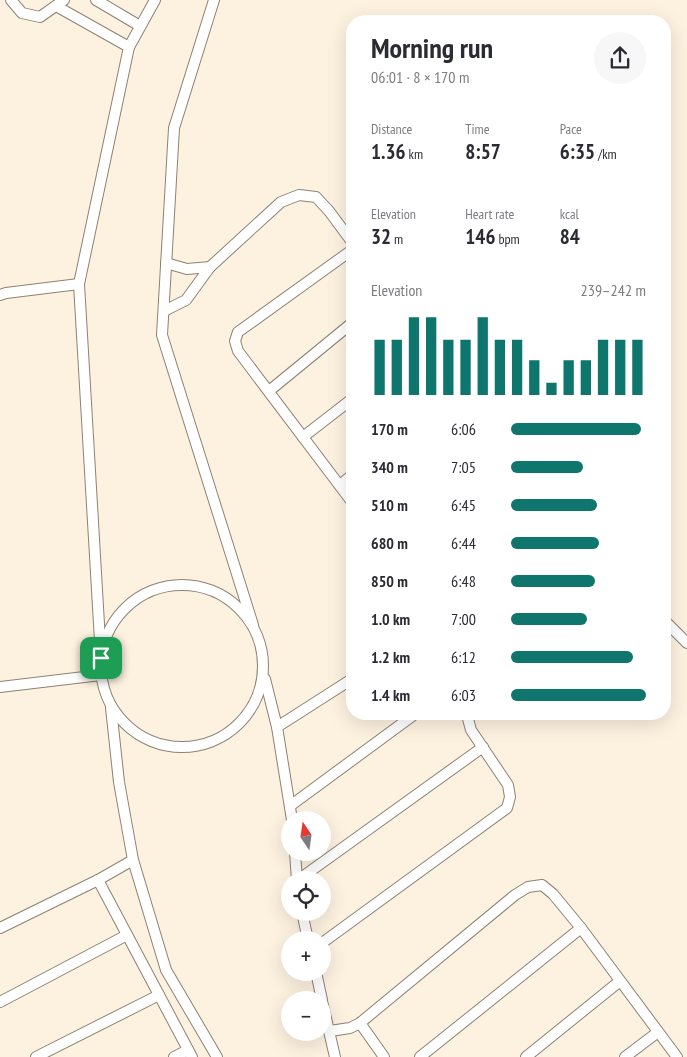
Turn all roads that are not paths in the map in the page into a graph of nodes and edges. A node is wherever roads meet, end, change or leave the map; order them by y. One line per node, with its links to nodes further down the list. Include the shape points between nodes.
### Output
1 (11, 0): 5 (lane, via 22,13 40,17)
2 (96, 0): 6 (lane)
3 (155, 0): 6 (lane)
4 (214, 0): 10 (lane, via 174,128)
5 (60, 3): 7 (lane)
6 (140, 26): 7 (lane)
7 (129, 47): 12 (lane)
8 (346, 234): 11 (lane, via 316,197 299,195 281,202)
9 (346, 254): 16 (lane, via 238,332 235,340 238,351)
10 (166, 263): 11 (lane, via 187,269); 14 (lane)
11 (210, 268): 14 (lane, via 186,300)
12 (79, 284): 13 (lane); 25 (lane)
13 (0, 295)
14 (164, 311): 22 (lane, via 162,335)
15 (346, 328): 16 (lane)
16 (268, 391): 18 (lane)
17 (346, 404): 18 (lane)
18 (303, 437): 20 (lane)
19 (346, 480): 20 (lane)
20 (340, 485): 21 (lane)
21 (346, 494)
22 (253, 626): 25 (lane, via 230,600 216,592 199,586 166,586 134,600 122,612 104,641); 27 (lane, via 262,650)
23 (671, 627): 24 (lane)
24 (687, 643)
25 (101, 658): 26 (lane)
26 (101, 675): 29 (lane); 30 (lane)
27 (264, 675): 30 (lane, via 260,692 243,721 215,741 199,746 182,748 149,741 121,721); 33 (lane)
28 (346, 683): 33 (lane)
29 (0, 687)
30 (111, 707): 37 (lane, via 119,782)
31 (407, 720): 35 (lane)
32 (468, 720): 34 (lane)
33 (277, 727): 35 (lane)
34 (483, 748): 38 (lane); 43 (lane, via 508,785 510,797 507,808)
35 (290, 806): 36 (lane)
36 (291, 811)
37 (133, 860): 39 (lane); 54 (lane, via 166,970)
38 (310, 871)
39 (98, 880): 40 (lane); 42 (lane)
40 (0, 928)
41 (581, 928): 44 (lane); 47 (lane, via 542,885 528,887); 57 (lane)
42 (127, 935): 45 (lane); 46 (lane)
43 (331, 936)
44 (620, 981): 49 (lane); 58 (lane)
45 (159, 995): 51 (lane); 52 (lane)
46 (0, 1002)
47 (360, 1023): 48 (lane); 56 (lane)
48 (331, 1031)
49 (658, 1032): 59 (lane); 60 (lane)
50 (331, 1035): 55 (lane)
51 (190, 1053): 53 (lane)
52 (36, 1057)
53 (174, 1057)
54 (216, 1057)
55 (336, 1057)
56 (384, 1057)
57 (420, 1057)
58 (526, 1057)
59 (625, 1057)
60 (677, 1057)

